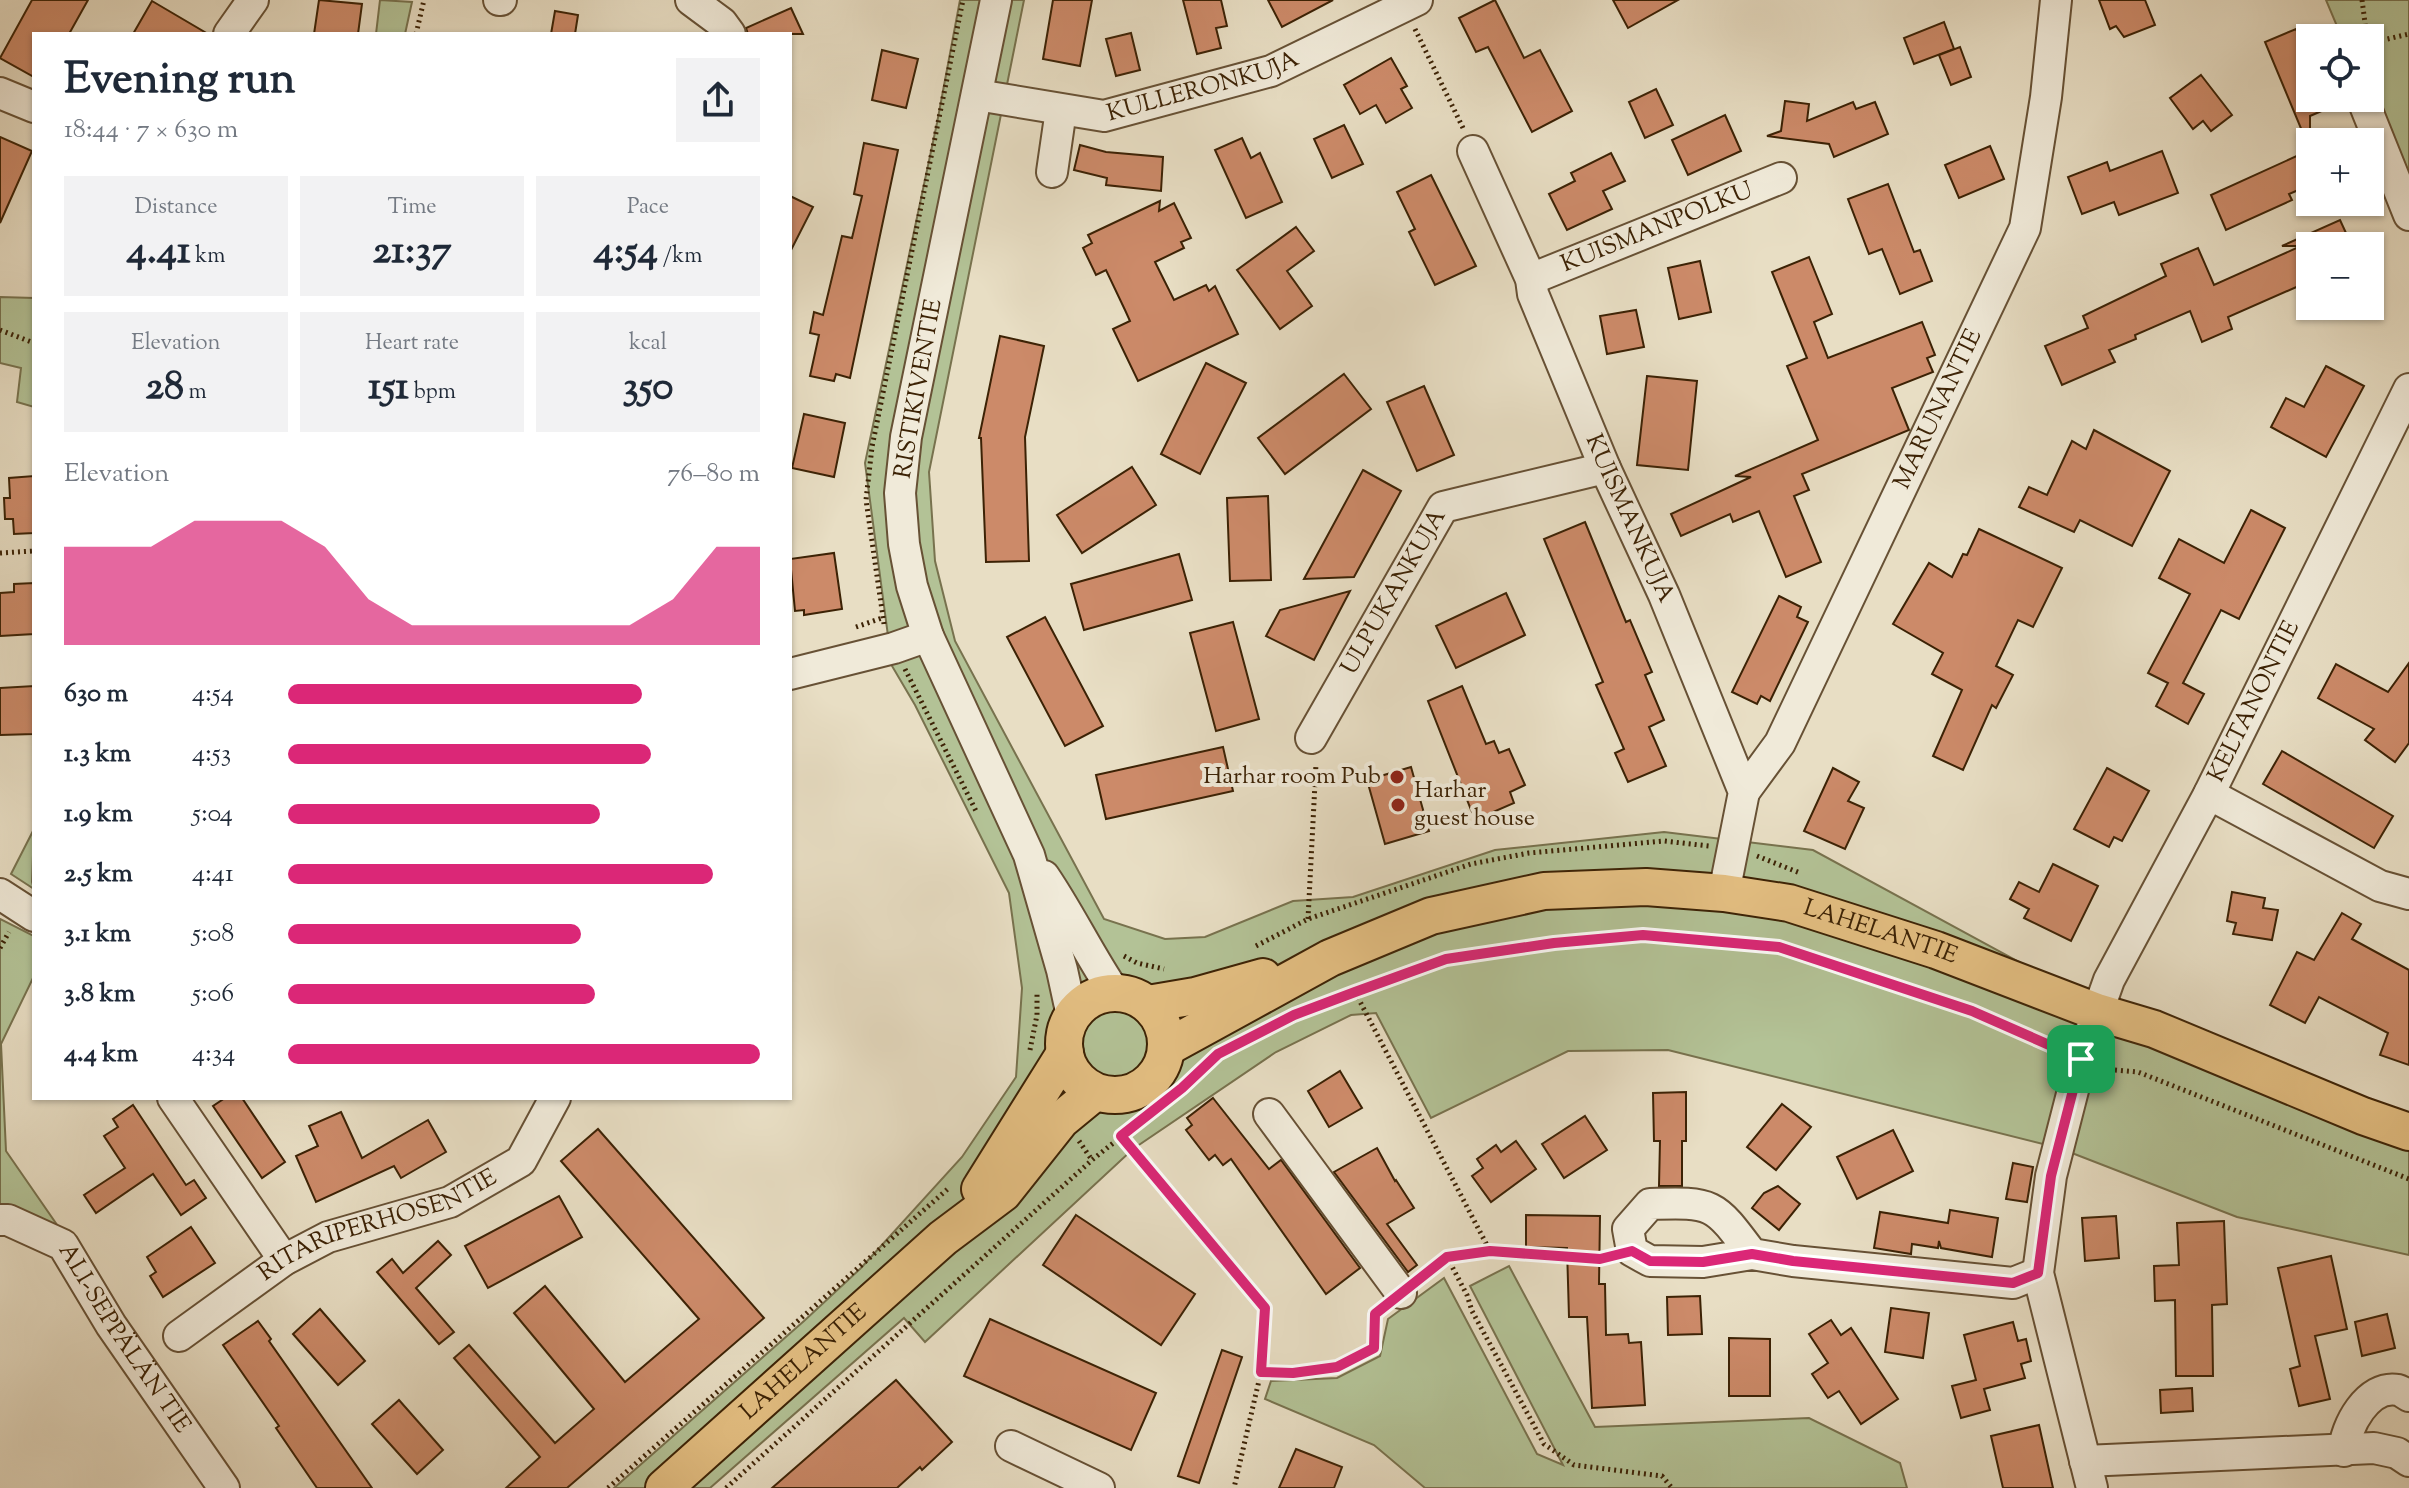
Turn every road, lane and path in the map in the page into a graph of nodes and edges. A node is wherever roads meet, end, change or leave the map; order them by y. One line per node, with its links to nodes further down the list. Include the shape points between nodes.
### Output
1 (253, 0): 9 (street)
2 (424, 0): 10 (path)
3 (691, 0): 11 (street)
4 (996, 0): 15 (street, RISTIKIVENTIE)
5 (2056, 0): 33 (street, MARUNANTIE, via 2025,228 1780,743)
6 (2362, 0): 8 (path)
7 (1407, 2): 17 (street, KULLERONKUJA, via 1271,71 1104,116); 19 (path)
8 (2366, 24)
9 (230, 32)
10 (416, 32)
11 (729, 32)
12 (2409, 34): 13 (path)
13 (2384, 38)
14 (0, 93): 16 (street)
15 (977, 95): 17 (street, KULLERONKUJA); 30 (street, RISTIKIVENTIE, via 906,437 900,493 907,558)
16 (32, 106)
17 (1061, 110): 20 (street)
18 (2368, 112): 22 (street)
19 (1473, 151): 23 (street, KUISMANKUJA)
20 (1052, 172)
21 (1781, 178): 23 (street, KUISMANPOLKU)
22 (2409, 215)
23 (1531, 279): 27 (street, KUISMANKUJA)
24 (0, 330): 25 (path)
25 (32, 342)
26 (2409, 389): 34 (street, KELTANONTIE)
27 (1605, 468): 32 (street, ULPUKANKUJA, via 1443,507); 33 (street, KUISMANKUJA, via 1664,595)
28 (32, 551): 29 (path)
29 (0, 553)
30 (928, 636): 31 (street); 35 (street, RISTIKIVENTIE)
31 (792, 674)
32 (1311, 738): 40 (path, via 1316,759)
33 (1744, 792): 36 (street)
34 (2209, 794): 38 (street, via 2380,886); 44 (street, KELTANONTIE)
35 (1029, 855): 43 (street, RISTIKIVENTIE, via 1066,907 1090,957); 45 (street, RISTIKIVENTIE)
36 (1724, 893): 41 (main road, LAHELANTIE, via 1646,887 1544,891 1431,916); 44 (main road, LAHELANTIE, via 1789,903 1936,950)
37 (0, 894): 39 (street)
38 (2409, 894)
39 (32, 914)
40 (1308, 919)
41 (1330, 958): 43 (main road, LAHELANTIE, via 1195,996); 47 (main road, LAHELANTIE)
42 (1355, 992): 46 (path); 50 (path, via 1446,959 1554,943 1643,935 1779,947 1972,1011); 62 (path)
43 (1131, 998): 45 (main road, via 1091,999); 47 (main road, via 1162,1024)
44 (2097, 1012): 50 (street, KELTANONTIE); 56 (main road, LAHELANTIE, via 2154,1029)
45 (1072, 1016): 48 (main road)
46 (1284, 1020)
47 (1166, 1048): 52 (main road, via 1163,1064 1142,1088 1127,1095)
48 (1065, 1053): 52 (main road, via 1075,1076); 61 (main road, LAHELANTIE, via 990,1177)
49 (1218, 1054): 57 (path)
50 (2092, 1064): 51 (path); 58 (path, via 2138,1072); 67 (street, KELTANONTIE, via 2051,1176)
51 (2100, 1084)
52 (1095, 1092): 61 (main road, LAHELANTIE, via 1061,1120 1003,1193)
53 (174, 1100): 66 (street)
54 (554, 1100): 66 (street, RITARIPERHOSENTIE, via 521,1161 450,1202 328,1237)
55 (1269, 1114): 68 (street)
56 (2409, 1132)
57 (1121, 1136): 70 (path, via 1265,1308); 79 (path)
58 (2409, 1179)
59 (954, 1184): 77 (path)
60 (0, 1220): 76 (street, ALI-SEPPÄLÄN TIE, via 63,1245 111,1325)
61 (943, 1238): 78 (main road, LAHELANTIE)
62 (1490, 1251): 63 (path, via 1600,1259); 65 (path)
63 (1632, 1251): 64 (street, via 1650,1261 1703,1262); 64 (street, via 1628,1229 1650,1204 1696,1203 1723,1215)
64 (1752, 1254): 67 (street, via 2013,1283)
65 (1447, 1257): 68 (path); 82 (path, via 1544,1444 1574,1465 1662,1476)
66 (284, 1260): 69 (street, RITARIPERHOSENTIE)
67 (2038, 1273): 75 (street)
68 (1401, 1293): 70 (path, via 1375,1314 1374,1348 1337,1367)
69 (179, 1336)
70 (1261, 1372): 81 (path)
71 (2409, 1396): 73 (street, via 2397,1389 2375,1394 2362,1406 2344,1440)
72 (1011, 1446): 80 (street)
73 (2344, 1451): 74 (street, via 2374,1448); 75 (street)
74 (2409, 1461)
75 (2089, 1474)
76 (224, 1488)
77 (608, 1488)
78 (664, 1488)
79 (726, 1488)
80 (1099, 1488)
81 (1234, 1488)
82 (1672, 1488)

